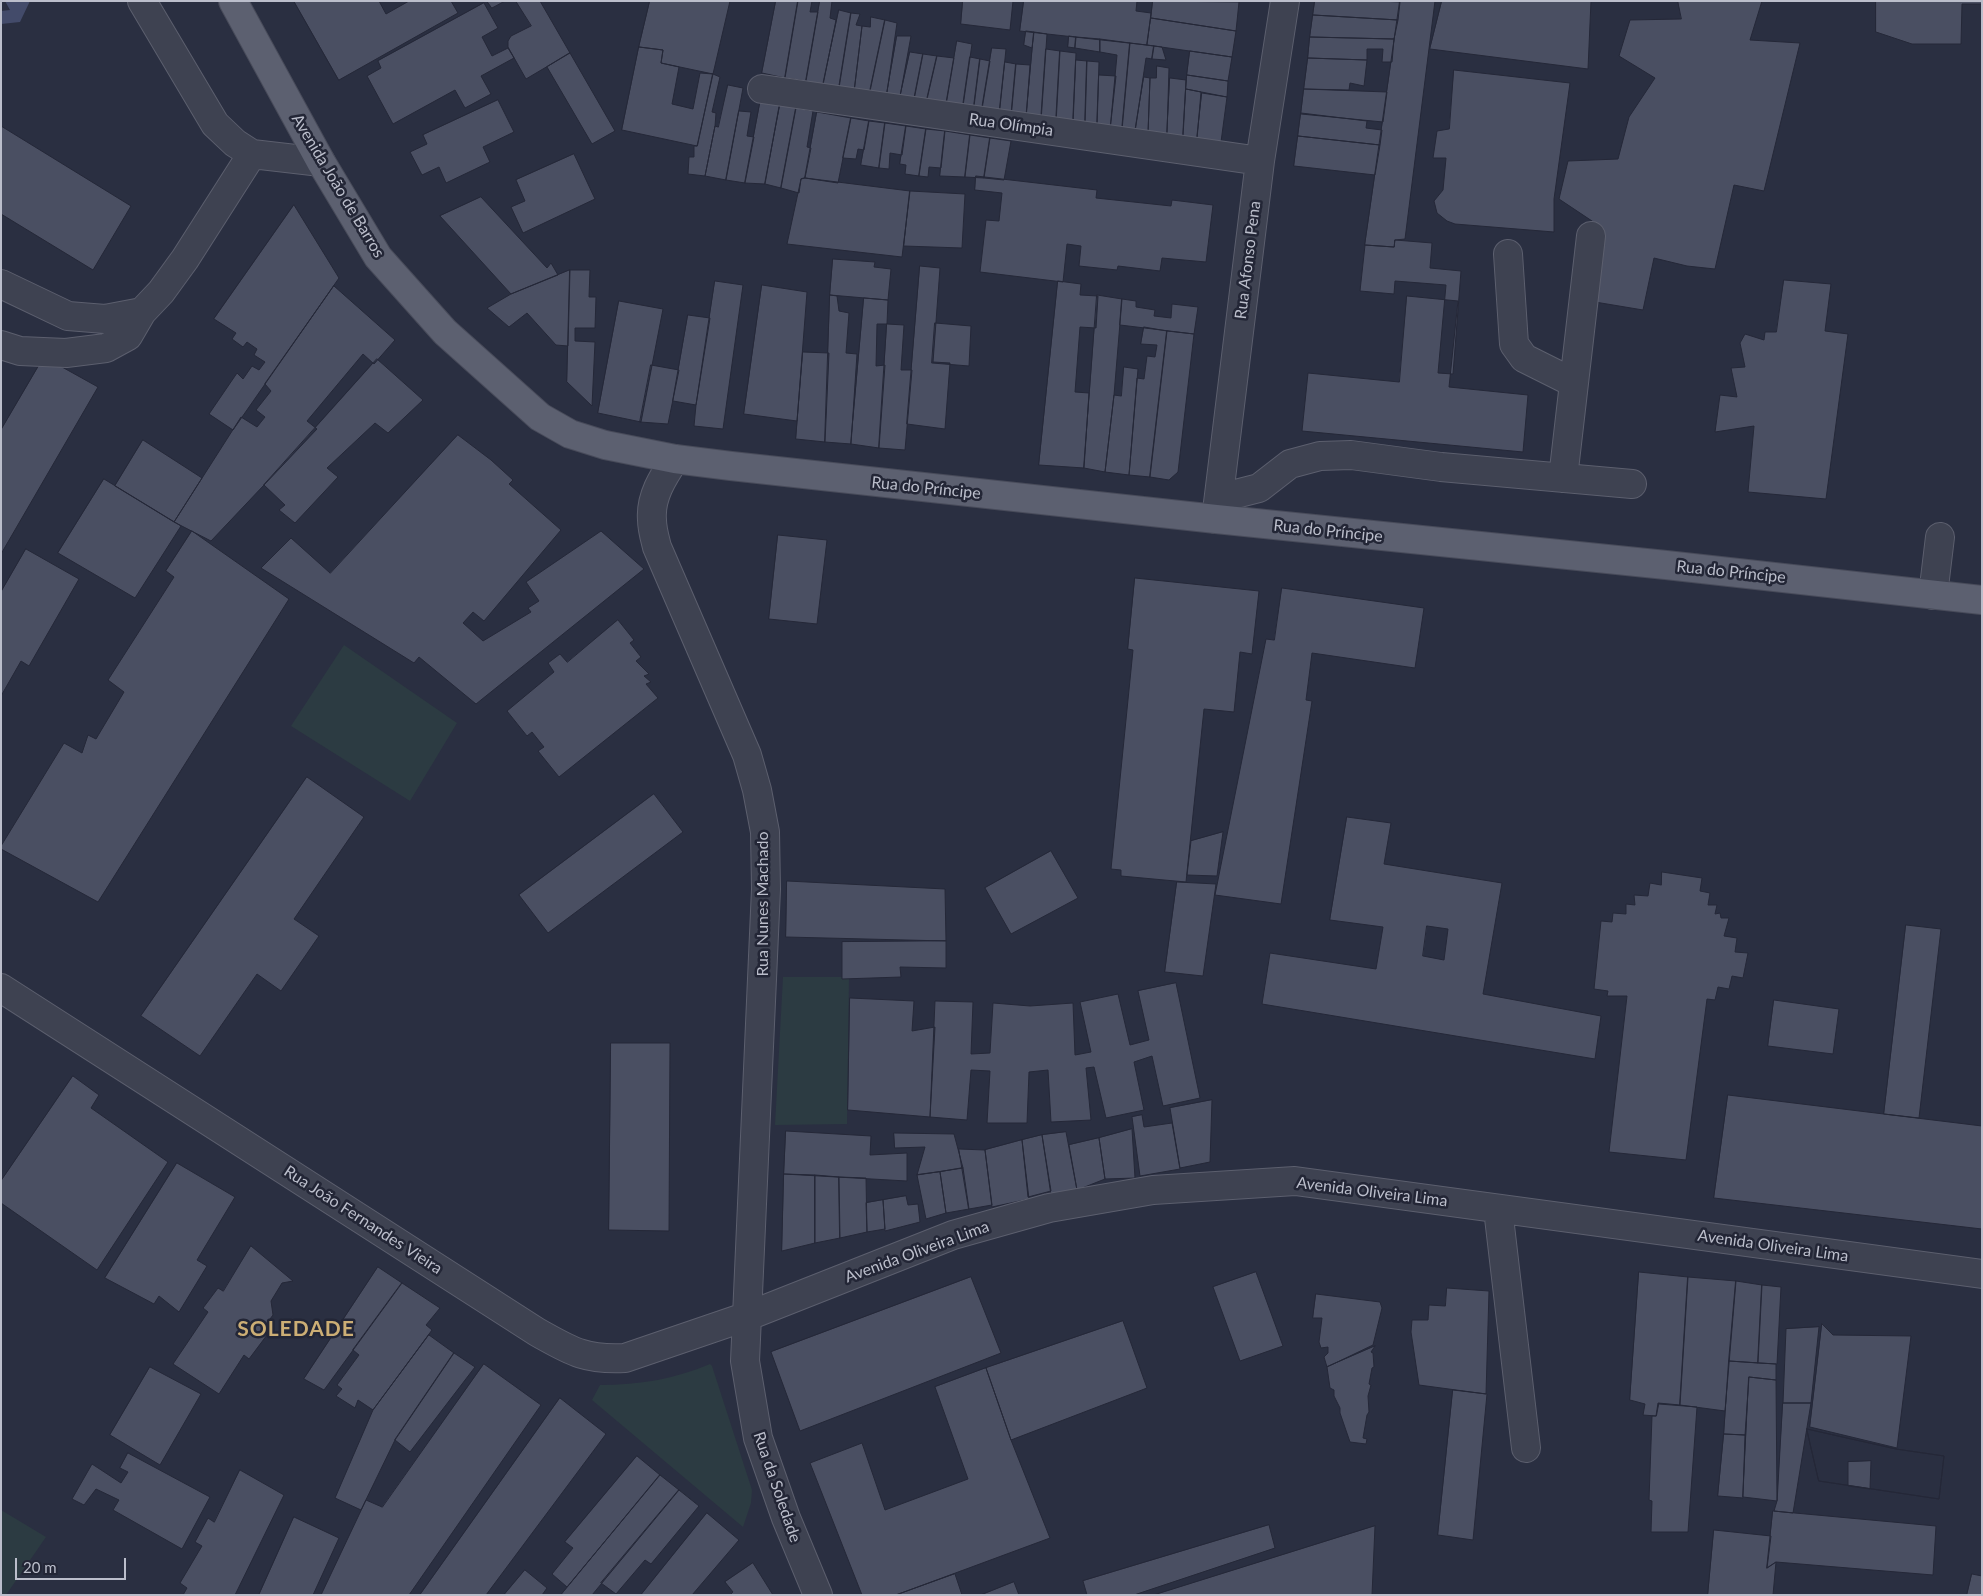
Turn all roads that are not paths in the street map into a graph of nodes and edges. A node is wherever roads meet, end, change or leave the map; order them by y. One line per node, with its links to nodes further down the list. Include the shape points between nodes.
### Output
1 (142, 1): 5 (street, via 215,124)
2 (233, 1): 7 (main road, Avenida João de Barros)
3 (1285, 1): 6 (street, Rua Afonso Pena)
4 (762, 89): 6 (street, Rua Olímpia)
5 (252, 154): 7 (street); 11 (street, via 184,259)
6 (1260, 161): 17 (street, Rua Afonso Pena)
7 (321, 162): 14 (main road, Avenida João de Barros, via 378,257 445,332 540,417 570,434)
8 (1591, 236): 13 (street)
9 (1508, 254): 13 (street, via 1514,344 1524,358)
10 (1, 284): 11 (street, via 68,316 105,318)
11 (142, 312): 12 (street, via 128,336 106,348 66,353 20,351)
12 (1, 345)
13 (1574, 383): 15 (street)
14 (675, 459): 17 (main road, Rua do Príncipe); 24 (street, Rua Nunes Machado, via 655,495 651,520 657,547 747,755 765,832 766,889)
15 (1563, 478): 16 (street); 17 (street, via 1441,468 1351,454 1320,456 1290,464 1259,488)
16 (1632, 484)
17 (1218, 509): 19 (main road, Rua do Príncipe)
18 (1940, 537): 19 (street)
19 (1933, 595): 20 (main road, Rua do Príncipe)
20 (1982, 600)
21 (1, 988): 24 (street, Rua João Fernandes Vieira, via 537,1332 581,1355 625,1358)
22 (1498, 1209): 23 (street, Avenida Oliveira Lima); 24 (street, Avenida Oliveira Lima, via 1295,1181 1153,1190 1049,1208 953,1235); 25 (street)
23 (1982, 1274)
24 (748, 1316): 26 (street, Rua da Soledade, via 745,1361 758,1438)
25 (1526, 1448)
26 (818, 1595)

